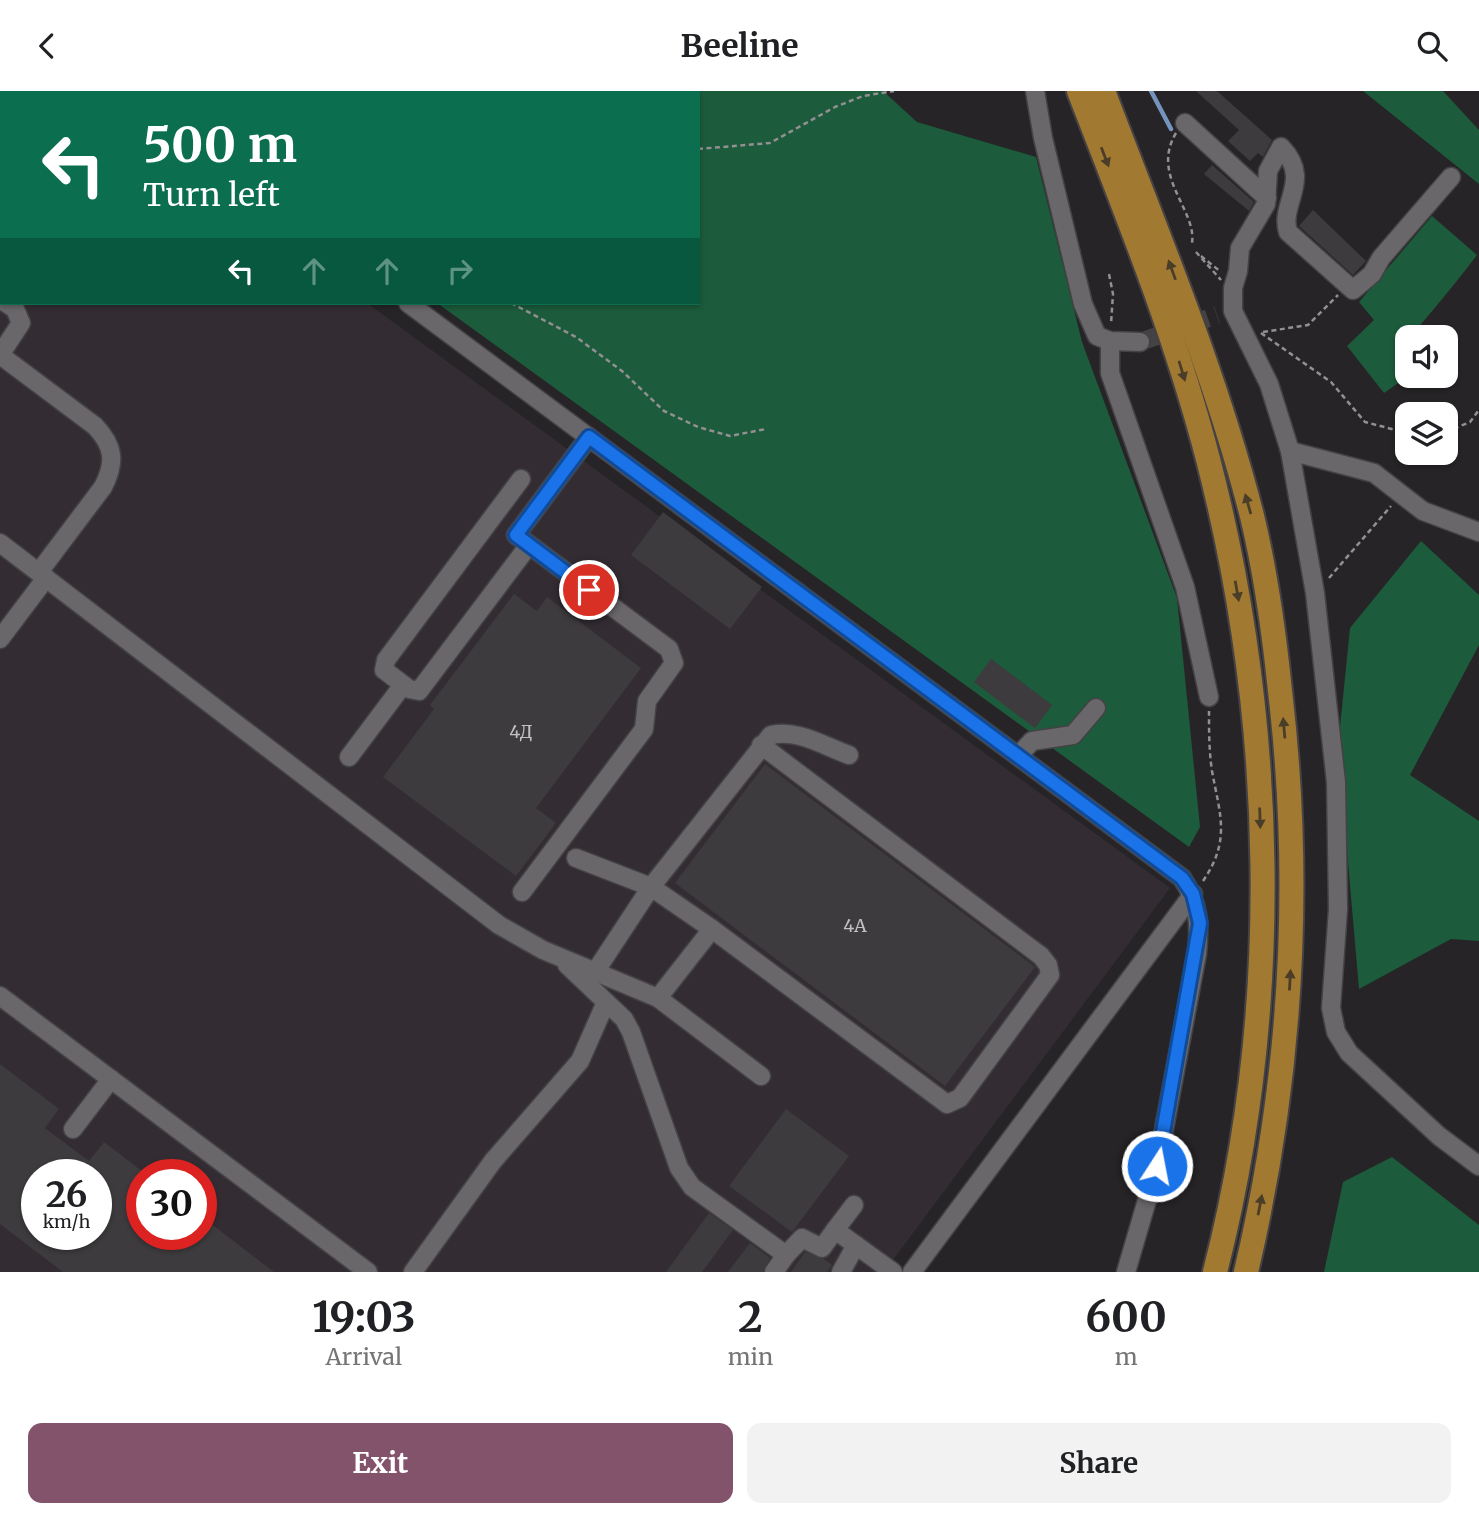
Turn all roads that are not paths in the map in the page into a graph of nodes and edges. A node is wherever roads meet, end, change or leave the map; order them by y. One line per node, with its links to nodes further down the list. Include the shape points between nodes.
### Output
1 (1035, 91): 9 (street, via 1083,304 1097,336)
2 (1079, 91): 53 (highway, one-way to 53, via 1167,321 1194,409 1223,524 1246,645 1261,822 1261,965 1249,1094)
3 (1102, 91): 54 (highway, one-way to 3, via 1279,1096 1291,966 1291,819 1276,656 1252,517 1219,404)
4 (1185, 123): 6 (street)
5 (1451, 177): 6 (street, via 1356,290 1346,287 1288,232 1294,169 1281,147 1268,171)
6 (1268, 198): 13 (street, via 1242,241 1229,301 1269,384)
7 (8, 305): 11 (street, via 21,323)
8 (411, 305): 12 (street)
9 (1110, 341): 10 (street); 22 (street, via 1110,373 1185,587)
10 (1140, 342)
11 (0, 355): 19 (street, via 95,426 108,440 113,456 103,487)
12 (589, 437): 17 (street); 26 (street)
13 (1290, 451): 16 (street, via 1374,473 1423,511); 41 (street, via 1315,593 1336,782 1338,909 1331,1008 1336,1032 1349,1053 1439,1136)
14 (521, 479): 15 (street)
15 (493, 517): 17 (street); 21 (street, via 383,665)
16 (1479, 531)
17 (522, 540): 21 (street, via 422,688 414,692); 30 (street, via 669,649 674,663 647,701 643,729)
18 (0, 543): 19 (street)
19 (42, 575): 20 (street); 33 (street, via 499,925)
20 (0, 639)
21 (403, 685): 27 (street)
22 (1209, 697)
23 (1096, 708): 26 (street, via 1073,735 1032,741)
24 (761, 745): 25 (street, via 771,735 783,732); 29 (street); 32 (street, via 1041,956 1050,975 960,1098 947,1104)
25 (849, 755)
26 (1018, 756): 31 (street, via 1182,878)
27 (349, 757)
28 (576, 858): 29 (street)
29 (651, 887): 32 (street); 34 (street)
30 (522, 892)
31 (1193, 894): 51 (street); 52 (street, via 1200,923 1197,954 1157,1166)
32 (712, 929): 36 (street)
33 (560, 958): 34 (street); 37 (street)
34 (595, 972): 36 (street)
35 (0, 996): 39 (street)
36 (658, 999): 38 (street)
37 (606, 1002): 45 (street, via 631,1032 683,1177); 47 (street, via 580,1061 494,1161)
38 (761, 1076)
39 (111, 1079): 40 (street); 46 (street)
40 (73, 1129)
41 (1479, 1166)
42 (853, 1205): 43 (street)
43 (835, 1230): 44 (street); 45 (street, via 822,1248 802,1238)
44 (856, 1245): 49 (street); 50 (street)
45 (786, 1255): 48 (street)
46 (368, 1272)
47 (413, 1272)
48 (774, 1272)
49 (841, 1272)
50 (892, 1272)
51 (912, 1272)
52 (1126, 1272)
53 (1215, 1272)
54 (1246, 1272)

